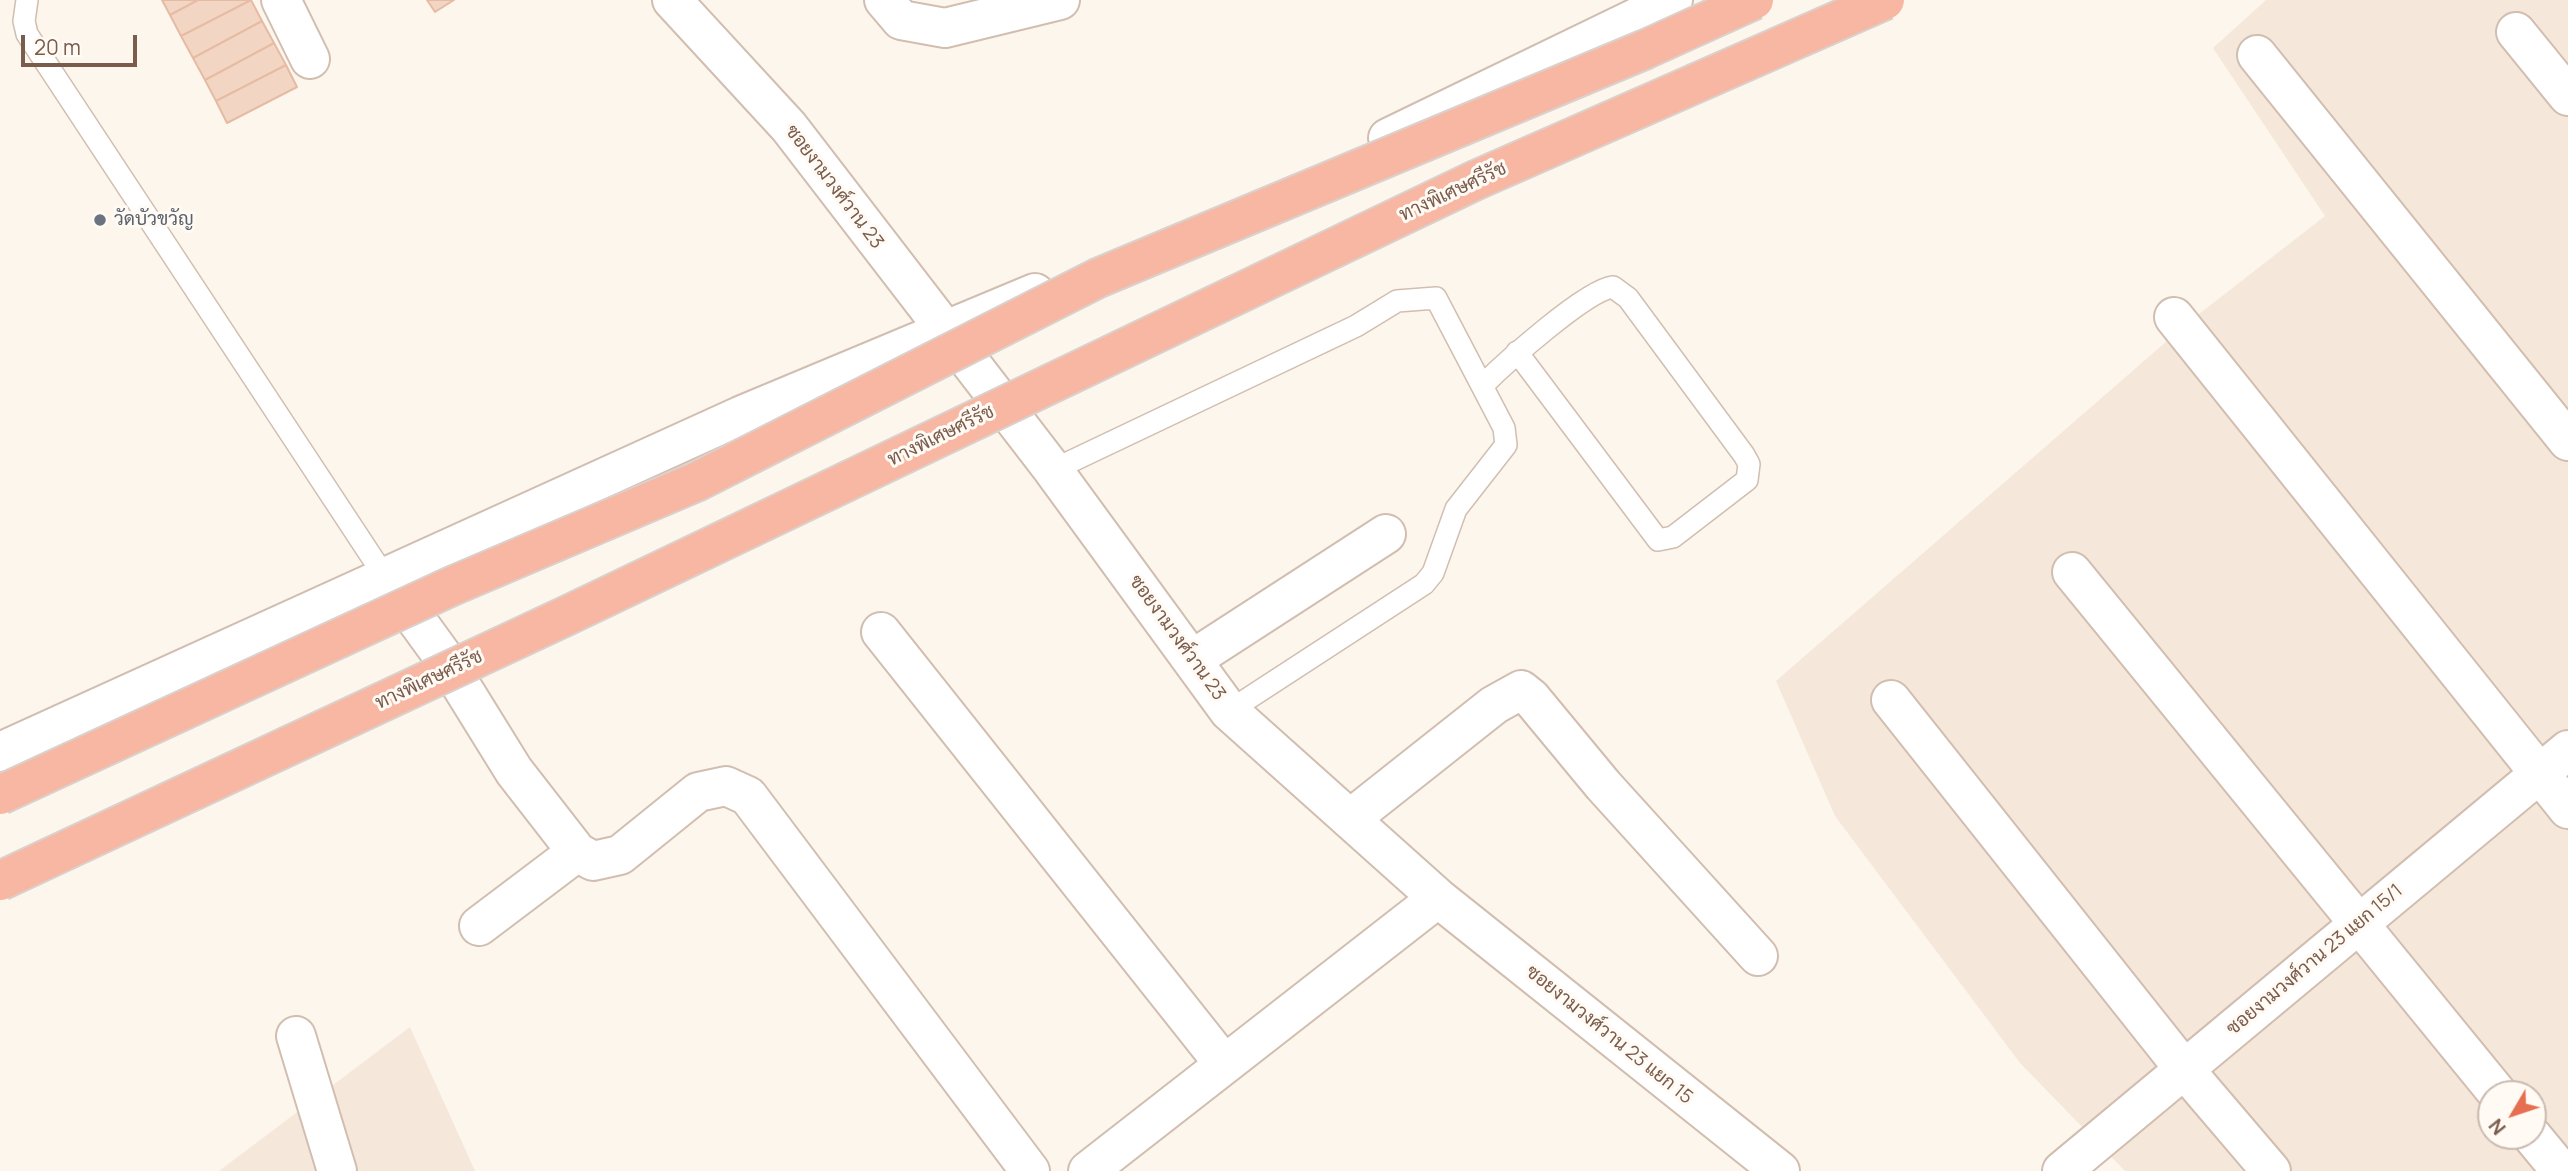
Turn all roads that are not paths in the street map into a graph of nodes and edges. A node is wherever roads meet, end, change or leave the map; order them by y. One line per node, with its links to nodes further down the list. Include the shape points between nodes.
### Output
1 (27, 0): 21 (lane, via 27,34)
2 (281, 0): 11 (street)
3 (672, 0): 14 (street, ซอยงามวงศ์วาน 23, via 789,128)
4 (884, 0): 5 (street, via 901,20 945,29)
5 (1060, 0)
6 (1673, 0): 14 (street, via 1178,235)
7 (1754, 0): 29 (highway, bridge, via 1098,278 696,482 452,586)
8 (1885, 0): 33 (highway, ทางพิเศษศรีรัช, bridge, via 1476,180)
9 (2516, 32): 12 (street)
10 (2257, 55): 17 (street)
11 (310, 59)
12 (2568, 96)
13 (2174, 317): 28 (street)
14 (943, 331): 18 (street, ซอยงามวงศ์วาน 23); 21 (street, via 740,416)
15 (1517, 352): 15 (lane, via 1597,293 1606,288 1620,290 1744,455 1749,464 1747,480 1673,537 1658,540); 16 (lane)
16 (1483, 386): 18 (lane, via 1436,298 1397,301 1356,326); 25 (lane, via 1504,428 1506,445 1456,509 1433,573 1424,584)
17 (2568, 442)
18 (1054, 470): 23 (street, ซอยงามวงศ์วาน 23)
19 (1386, 534): 23 (street)
20 (2072, 572): 35 (street)
21 (385, 577): 27 (street); 32 (street, via 444,658 514,771)
22 (881, 632): 39 (street)
23 (1193, 659): 25 (street, ซอยงามวงศ์วาน 23)
24 (1891, 700): 40 (street)
25 (1228, 711): 31 (street, ซอยงามวงศ์วาน 23)
26 (2568, 750): 28 (street, ซอยงามวงศ์วาน 23 แยก 15/1)
27 (0, 752)
28 (2539, 774): 30 (street); 35 (street, ซอยงามวงศ์วาน 23 แยก 15/1)
29 (0, 795)
30 (2568, 809)
31 (1350, 819): 34 (street, ซอยงามวงศ์วาน 23); 37 (street, via 1494,705 1521,691)
32 (578, 852): 36 (street); 44 (street, via 593,861 620,855 698,792 726,786 748,796)
33 (0, 881)
34 (1438, 898): 39 (street); 46 (street, ซอยงามวงศ์วาน 23 แยก 15)
35 (2358, 923): 40 (street, ซอยงามวงศ์วาน 23 แยก 15/1); 41 (street)
36 (479, 926)
37 (1758, 956)
38 (296, 1036): 43 (street)
39 (1224, 1064): 45 (street)
40 (2184, 1069): 47 (street, ซอยงามวงศ์วาน 23 แยก 15/1); 48 (street)
41 (2487, 1080)
42 (2544, 1150): 49 (street)
43 (337, 1171)
44 (1030, 1171)
45 (1088, 1171)
46 (1780, 1171)
47 (2062, 1171)
48 (2271, 1171)
49 (2561, 1171)

